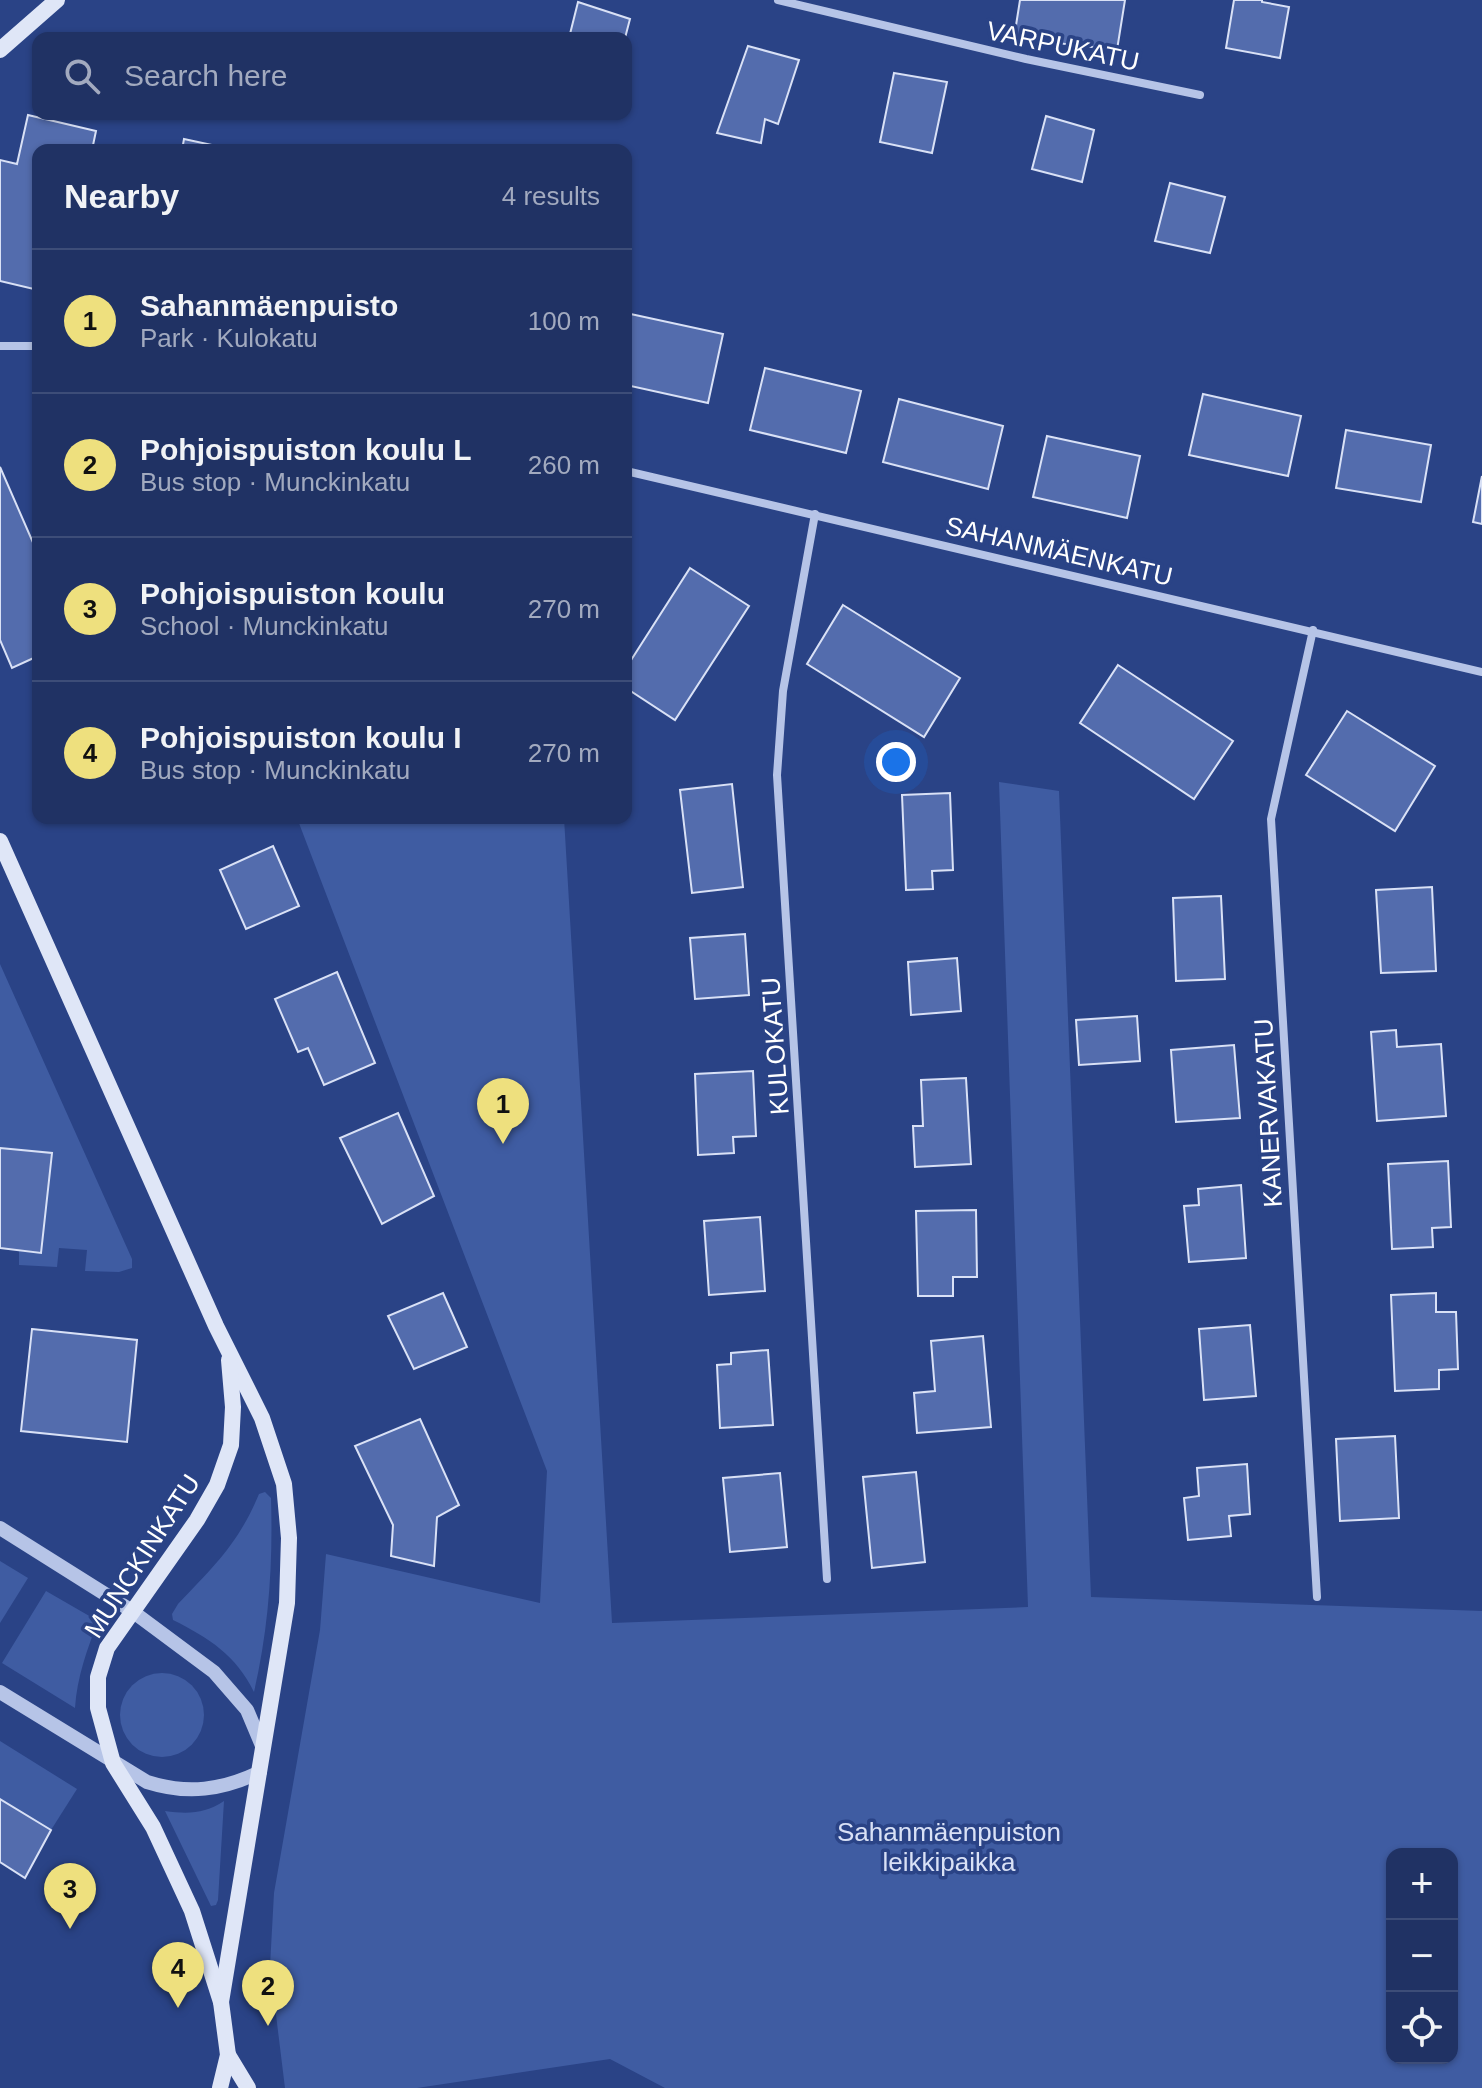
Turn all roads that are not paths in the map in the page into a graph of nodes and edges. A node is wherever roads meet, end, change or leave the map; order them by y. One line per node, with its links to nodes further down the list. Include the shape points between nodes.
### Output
1 (57, 0): 3 (main road)
2 (778, 0): 4 (street, VARPUKATU)
3 (0, 50)
4 (1200, 95)
5 (0, 346): 6 (street)
6 (32, 346)
7 (632, 472): 8 (street, SAHANMÄENKATU)
8 (815, 514): 9 (street, SAHANMÄENKATU); 14 (street, KULOKATU, via 783,691 777,775)
9 (1313, 630): 10 (street, SAHANMÄENKATU); 15 (street, KANERVAKATU, via 1271,819)
10 (1482, 672)
11 (0, 841): 12 (main road, MUNCKINKATU)
12 (228, 1351): 16 (main road, MUNCKINKATU, via 231,1445 217,1485); 18 (main road, MUNCKINKATU, via 284,1484 289,1538 287,1603)
13 (0, 1528): 16 (street)
14 (827, 1579)
15 (1317, 1597)
16 (132, 1611): 18 (street, via 232,1690); 19 (main road, MUNCKINKATU, via 107,1648 98,1677 98,1708)
17 (0, 1692): 19 (street)
18 (264, 1749): 20 (main road, MUNCKINKATU)
19 (113, 1763): 20 (street, via 174,1790 215,1788); 21 (main road, MUNCKINKATU, via 153,1827 192,1911)
20 (260, 1772): 21 (main road, MUNCKINKATU)
21 (221, 2002): 22 (main road, MUNCKINKATU)
22 (228, 2055): 23 (main road, MUNCKINKATU); 24 (main road, MUNCKINKATU)
23 (220, 2088)
24 (248, 2088)

